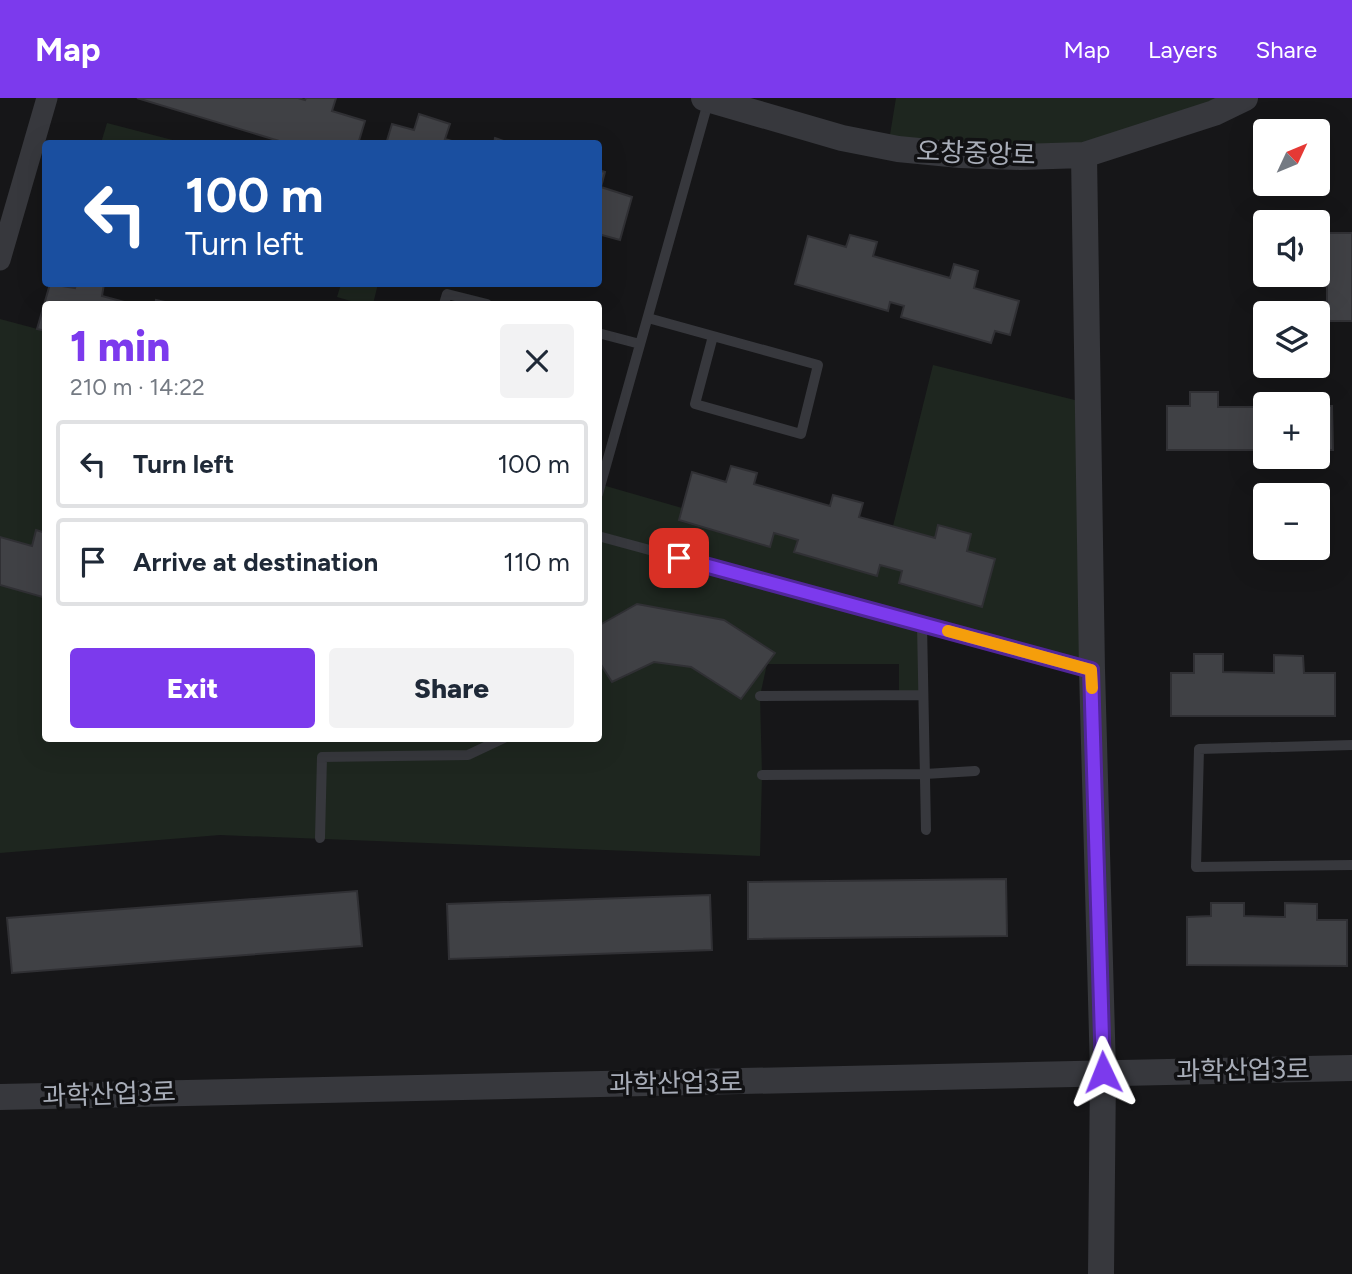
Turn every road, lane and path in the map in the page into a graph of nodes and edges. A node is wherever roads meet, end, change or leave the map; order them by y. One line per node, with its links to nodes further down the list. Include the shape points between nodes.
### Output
1 (47, 98): 5 (street)
2 (707, 98): 4 (street, 오창중앙로, via 842,138 898,149 1020,157); 8 (lane)
3 (1245, 98): 4 (street, 오창중앙로, via 1214,113)
4 (1084, 155): 15 (street)
5 (0, 260)
6 (447, 294): 7 (lane)
7 (475, 301)
8 (648, 318): 10 (lane); 11 (lane)
9 (602, 334): 11 (lane)
10 (713, 336): 10 (lane, via 695,404 801,434 818,365)
11 (640, 344): 12 (lane)
12 (602, 480)
13 (602, 537): 14 (lane)
14 (922, 624): 15 (lane); 16 (lane)
15 (1091, 670): 27 (street)
16 (923, 695): 17 (lane); 21 (lane)
17 (761, 696)
18 (496, 742): 24 (lane, via 468,755 322,757)
19 (1352, 745): 25 (lane, via 1199,749 1196,867)
20 (975, 771): 21 (lane)
21 (925, 774): 22 (lane); 23 (lane)
22 (762, 775)
23 (926, 830)
24 (320, 838)
25 (1352, 865)
26 (1352, 1068): 27 (street, 과학산업3로)
27 (1103, 1072): 28 (street, 과학산업3로); 29 (street)
28 (0, 1097)
29 (1101, 1274)

